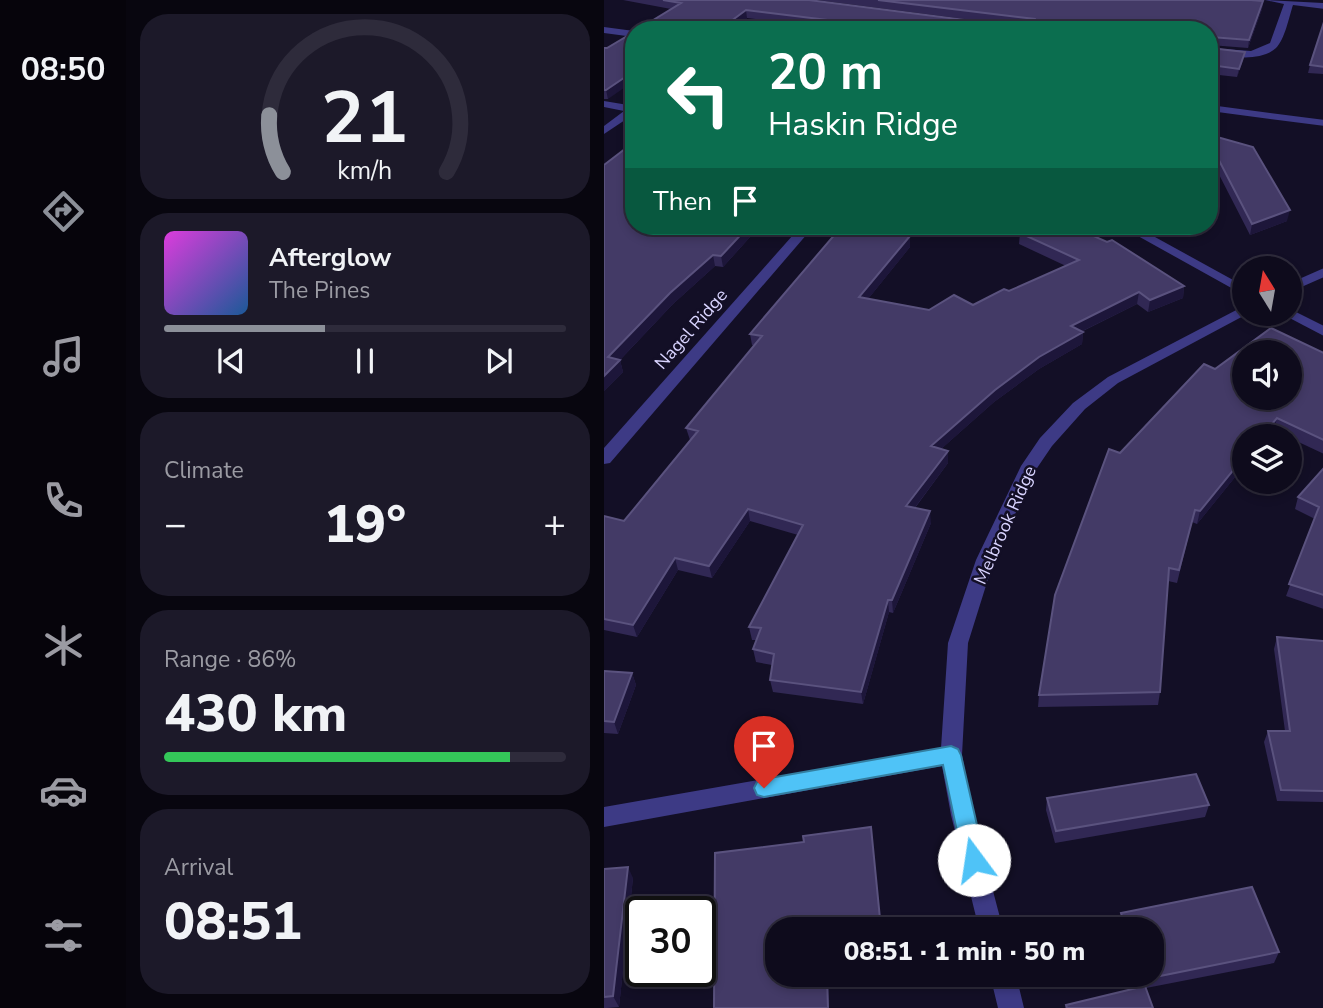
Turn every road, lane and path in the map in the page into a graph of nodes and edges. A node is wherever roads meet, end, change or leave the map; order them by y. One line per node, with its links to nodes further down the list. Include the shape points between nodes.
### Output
1 (1269, 0): 2 (street)
2 (1290, 1): 3 (street); 6 (street, via 1268,50)
3 (1323, 6)
4 (604, 30): 5 (street)
5 (625, 32)
6 (1218, 52)
7 (604, 104): 8 (street)
8 (625, 108)
9 (1218, 109): 11 (street)
10 (625, 115): 12 (street)
11 (1323, 122)
12 (604, 131)
13 (800, 235): 21 (street, Nagel Ridge)
14 (1142, 235): 17 (street)
15 (1319, 272): 16 (street)
16 (1302, 281)
17 (1232, 284)
18 (1232, 316): 22 (street, Melbrook Ridge, via 1113,380 1079,406 1027,470 985,560 958,643)
19 (1302, 321): 20 (street)
20 (1323, 332)
21 (604, 458)
22 (951, 755): 23 (street); 24 (street, Melbrook Ridge)
23 (604, 817)
24 (988, 917)
25 (1006, 987): 26 (street)
26 (1011, 1008)

